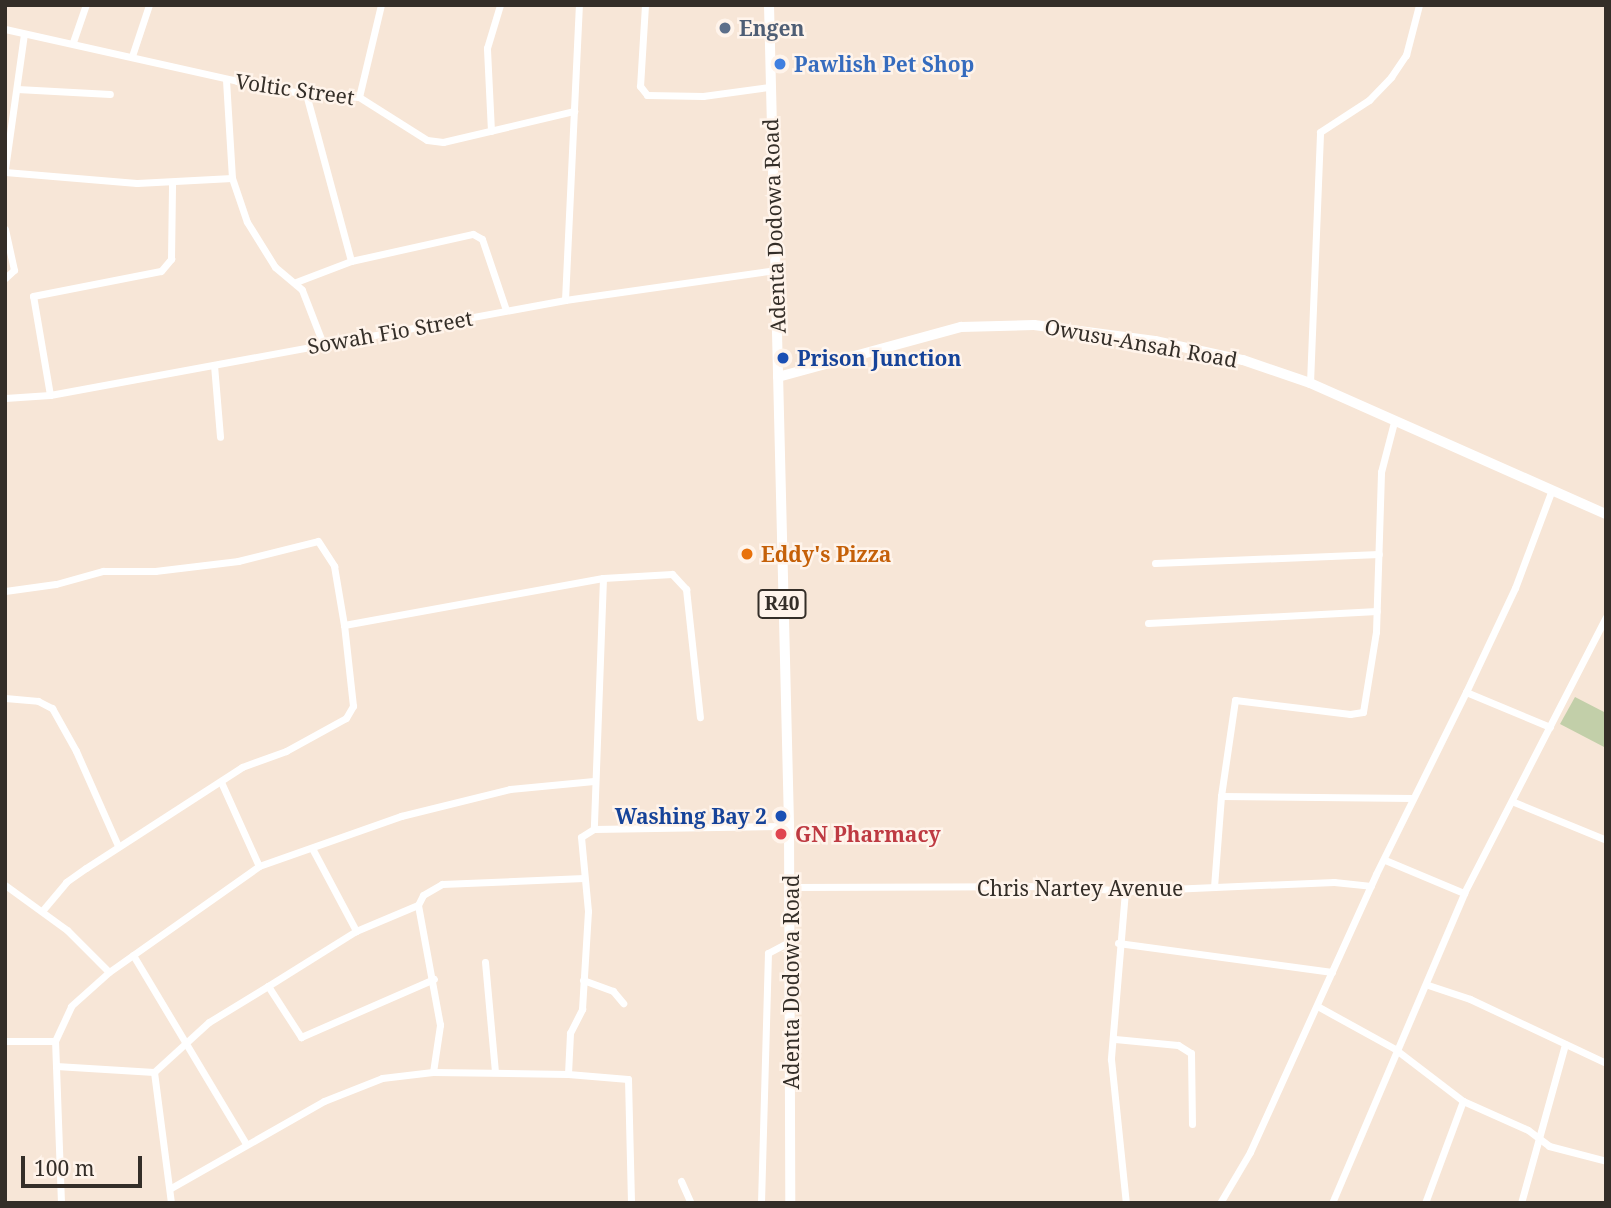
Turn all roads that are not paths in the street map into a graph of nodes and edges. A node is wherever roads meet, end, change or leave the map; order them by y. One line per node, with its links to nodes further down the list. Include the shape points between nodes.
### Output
1 (86, 5): 11 (street)
2 (149, 5): 12 (street)
3 (381, 5): 18 (street)
4 (500, 5): 20 (street, via 488,48)
5 (579, 5): 19 (street)
6 (645, 5): 14 (street, via 640,86 647,95 703,96)
7 (769, 5): 14 (main road, Adenta Dodowa Road / R40)
8 (1419, 5): 34 (street, via 1406,55 1391,77 1369,100 1320,132)
9 (5, 29): 10 (street, Voltic Street)
10 (23, 34): 11 (street, Voltic Street); 15 (street)
11 (73, 41): 12 (street, Voltic Street)
12 (132, 56): 13 (street, Voltic Street)
13 (226, 79): 17 (street, Voltic Street); 22 (street)
14 (769, 87): 26 (main road, Adenta Dodowa Road / R40)
15 (17, 89): 16 (street); 21 (street)
16 (110, 94)
17 (306, 94): 18 (street, Voltic Street); 25 (street)
18 (359, 97): 20 (street, Voltic Street, via 427,140 443,142)
19 (574, 111): 20 (street, Voltic Street); 29 (street)
20 (491, 131)
21 (5, 171): 23 (street)
22 (232, 178): 23 (street); 28 (street, via 244,216 266,256)
23 (172, 183): 35 (street, via 171,259 162,271 33,296)
24 (5, 229): 27 (street, via 14,270)
25 (351, 261): 28 (street); 30 (street, via 473,234 482,239)
26 (775, 271): 29 (street, Sowah Fio Street); 33 (main road, Adenta Dodowa Road / R40)
27 (5, 278)
28 (296, 282): 31 (street)
29 (565, 300): 30 (street, Sowah Fio Street)
30 (506, 310): 31 (street, Sowah Fio Street)
31 (323, 344): 32 (street, Sowah Fio Street)
32 (214, 365): 35 (street, Sowah Fio Street); 38 (street)
33 (778, 377): 34 (street, Owusu-Ansah Road, via 823,368 926,334 1022,324 1167,344 1243,360); 59 (main road, Adenta Dodowa Road / R40)
34 (1310, 383): 37 (street, Owusu-Ansah Road)
35 (50, 395): 36 (street, Sowah Fio Street)
36 (5, 398)
37 (1394, 422): 39 (street, Owusu-Ansah Road); 41 (street, via 1381,472)
38 (220, 437)
39 (1551, 492): 40 (street, Owusu-Ansah Road); 50 (street, via 1515,588)
40 (1606, 514)
41 (1379, 554): 42 (street); 45 (street)
42 (1155, 563)
43 (603, 578): 48 (street); 52 (street, via 672,574 682,579 696,655); 54 (street)
44 (5, 591): 48 (street, via 103,571 155,571 238,561 318,541 334,566)
45 (1377, 611): 47 (street); 56 (street, via 1363,712 1235,700)
46 (1606, 617): 49 (street)
47 (1148, 623)
48 (344, 625): 55 (street, via 353,706 346,718 286,751 242,766)
49 (1603, 629): 53 (street)
50 (1466, 692): 53 (street); 57 (street)
51 (5, 698): 62 (street, via 38,701 52,708)
52 (700, 717)
53 (1550, 727): 58 (street)
54 (594, 781): 60 (street); 63 (street, via 510,789 401,816)
55 (221, 782): 62 (street); 65 (street)
56 (1221, 796): 57 (street); 70 (street)
57 (1413, 798): 64 (street)
58 (1514, 802): 61 (street); 72 (street)
59 (789, 826): 60 (street); 69 (main road, Adenta Dodowa Road / R40)
60 (594, 830): 66 (street, via 581,837)
61 (1606, 840)
62 (118, 846): 74 (street, via 66,883)
63 (313, 850): 65 (street); 75 (street)
64 (1385, 860): 68 (street); 72 (street)
65 (259, 866): 78 (street)
66 (584, 878): 73 (street, via 442,884 423,895); 83 (street, via 588,911)
67 (5, 885): 74 (street)
68 (1371, 886): 70 (street, Chris Nartey Avenue, via 1334,882); 81 (street)
69 (790, 887): 71 (street, Chris Nartey Avenue, via 1065,886); 76 (main road, Adenta Dodowa Road / R40)
70 (1214, 887): 71 (street, Chris Nartey Avenue)
71 (1125, 891): 77 (street)
72 (1464, 893): 84 (street)
73 (418, 905): 75 (street); 82 (street)
74 (42, 911): 80 (street)
75 (356, 931): 85 (street)
76 (789, 942): 111 (street, via 768,953); 112 (main road, Adenta Dodowa Road / R40)
77 (1118, 943): 81 (street); 88 (street, via 1112,1011)
78 (134, 955): 80 (street); 91 (street)
79 (485, 962): 98 (street)
80 (109, 972): 90 (street, via 71,1006)
81 (1332, 972): 87 (street)
82 (433, 979): 85 (street, via 301,1037); 97 (street, via 440,1028)
83 (583, 980): 86 (street, via 613,991); 99 (street, via 582,1009 570,1033)
84 (1428, 985): 92 (street, via 1470,999); 93 (street)
85 (268, 986): 91 (street)
86 (622, 1003)
87 (1319, 1007): 93 (street); 114 (street, via 1250,1152)
88 (1115, 1039): 101 (street, via 1178,1045 1191,1053); 113 (street, via 1111,1059)
89 (5, 1041): 90 (street)
90 (55, 1041): 95 (street)
91 (182, 1042): 96 (street); 103 (street)
92 (1565, 1044): 94 (street); 102 (street)
93 (1395, 1049): 100 (street); 115 (street)
94 (1606, 1063)
95 (56, 1066): 96 (street); 107 (street)
96 (154, 1072): 106 (street)
97 (433, 1072): 98 (street); 103 (street, via 378,1079 324,1101)
98 (495, 1072): 99 (street)
99 (568, 1074): 109 (street, via 628,1079)
100 (1463, 1101): 102 (street); 116 (street)
101 (1192, 1124)
102 (1541, 1141): 104 (street); 117 (street)
103 (246, 1144): 106 (street)
104 (1606, 1161)
105 (681, 1181): 110 (street)
106 (170, 1188): 108 (street)
107 (61, 1203)
108 (171, 1203)
109 (631, 1203)
110 (691, 1203)
111 (761, 1203)
112 (790, 1203)
113 (1126, 1203)
114 (1220, 1203)
115 (1332, 1203)
116 (1425, 1203)
117 (1521, 1203)

